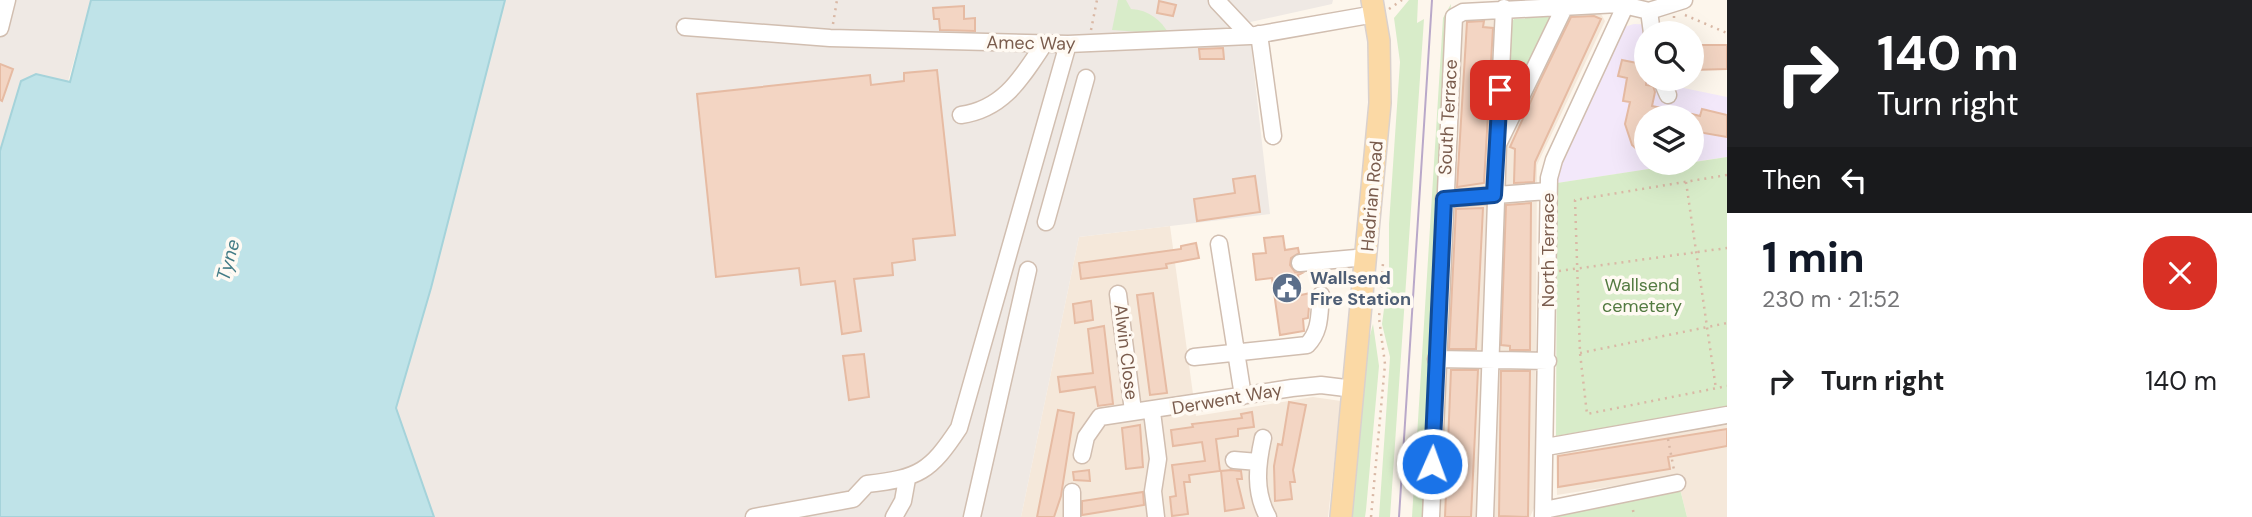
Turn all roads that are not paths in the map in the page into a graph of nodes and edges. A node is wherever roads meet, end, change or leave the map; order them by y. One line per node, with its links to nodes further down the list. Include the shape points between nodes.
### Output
1 (7, 0): 11 (street)
2 (1684, 0): 8 (street)
3 (1217, 1): 12 (street)
4 (1628, 2): 5 (street, South Terrace); 8 (street); 25 (street, North Terrace, via 1554,160)
5 (1565, 6): 7 (street, South Terrace); 22 (street)
6 (1377, 8): 12 (street, Amec Way); 30 (main road, Hadrian Road, via 1380,103)
7 (1504, 8): 22 (street); 27 (street, South Terrace, via 1454,17)
8 (1649, 12): 9 (street)
9 (1650, 21)
10 (685, 27): 13 (street, Amec Way, via 830,38)
11 (0, 28)
12 (1254, 35): 14 (street, Amec Way); 21 (street)
13 (1044, 44): 14 (street, Amec Way); 19 (street, via 1009,93 987,108)
14 (1068, 44): 18 (street)
15 (1086, 78): 20 (street)
16 (1666, 91): 17 (street)
17 (1668, 95)
18 (1049, 111): 20 (street); 23 (street)
19 (961, 115)
20 (1074, 118): 24 (street)
21 (1273, 136)
22 (1498, 144): 26 (street)
23 (1031, 172): 24 (street); 35 (street)
24 (1058, 179): 28 (street)
25 (1548, 191): 26 (street); 41 (street, North Terrace)
26 (1494, 195): 27 (street); 40 (street)
27 (1444, 199): 39 (street, South Terrace)
28 (1046, 222)
29 (1219, 244): 37 (street)
30 (1375, 258): 31 (street, via 1350,256); 42 (main road, Hadrian Road)
31 (1300, 263)
32 (1028, 270): 36 (street)
33 (1118, 294): 44 (street, Alwin Close)
34 (1321, 295): 37 (street, via 1318,327 1307,345)
35 (992, 312): 36 (street); 52 (street, via 959,428 938,460)
36 (1018, 317): 58 (street)
37 (1236, 352): 38 (street); 43 (street)
38 (1194, 357)
39 (1436, 359): 40 (street); 63 (street, South Terrace)
40 (1489, 360): 41 (street); 64 (street)
41 (1548, 361): 48 (street, North Terrace)
42 (1354, 389): 43 (street, Derwent Way, via 1321,385); 62 (main road, Hadrian Road)
43 (1243, 396): 45 (street, Derwent Way)
44 (1133, 411): 45 (street, Derwent Way); 49 (street, Derwent Way, via 1100,417 1086,437)
45 (1152, 412): 60 (street, via 1158,458 1153,491)
46 (1727, 415): 48 (street)
47 (1263, 438): 51 (street)
48 (1546, 447): 55 (street, North Terrace)
49 (1082, 455)
50 (1234, 460): 51 (street)
51 (1258, 462): 61 (street, via 1258,489)
52 (907, 479): 56 (street, via 867,484 853,499); 57 (street)
53 (1677, 483): 55 (street)
54 (1072, 492): 59 (street)
55 (1544, 513)
56 (754, 517)
57 (894, 517)
58 (972, 517)
59 (1072, 517)
60 (1156, 517)
61 (1268, 517)
62 (1341, 517)
63 (1431, 517)
64 (1485, 517)

